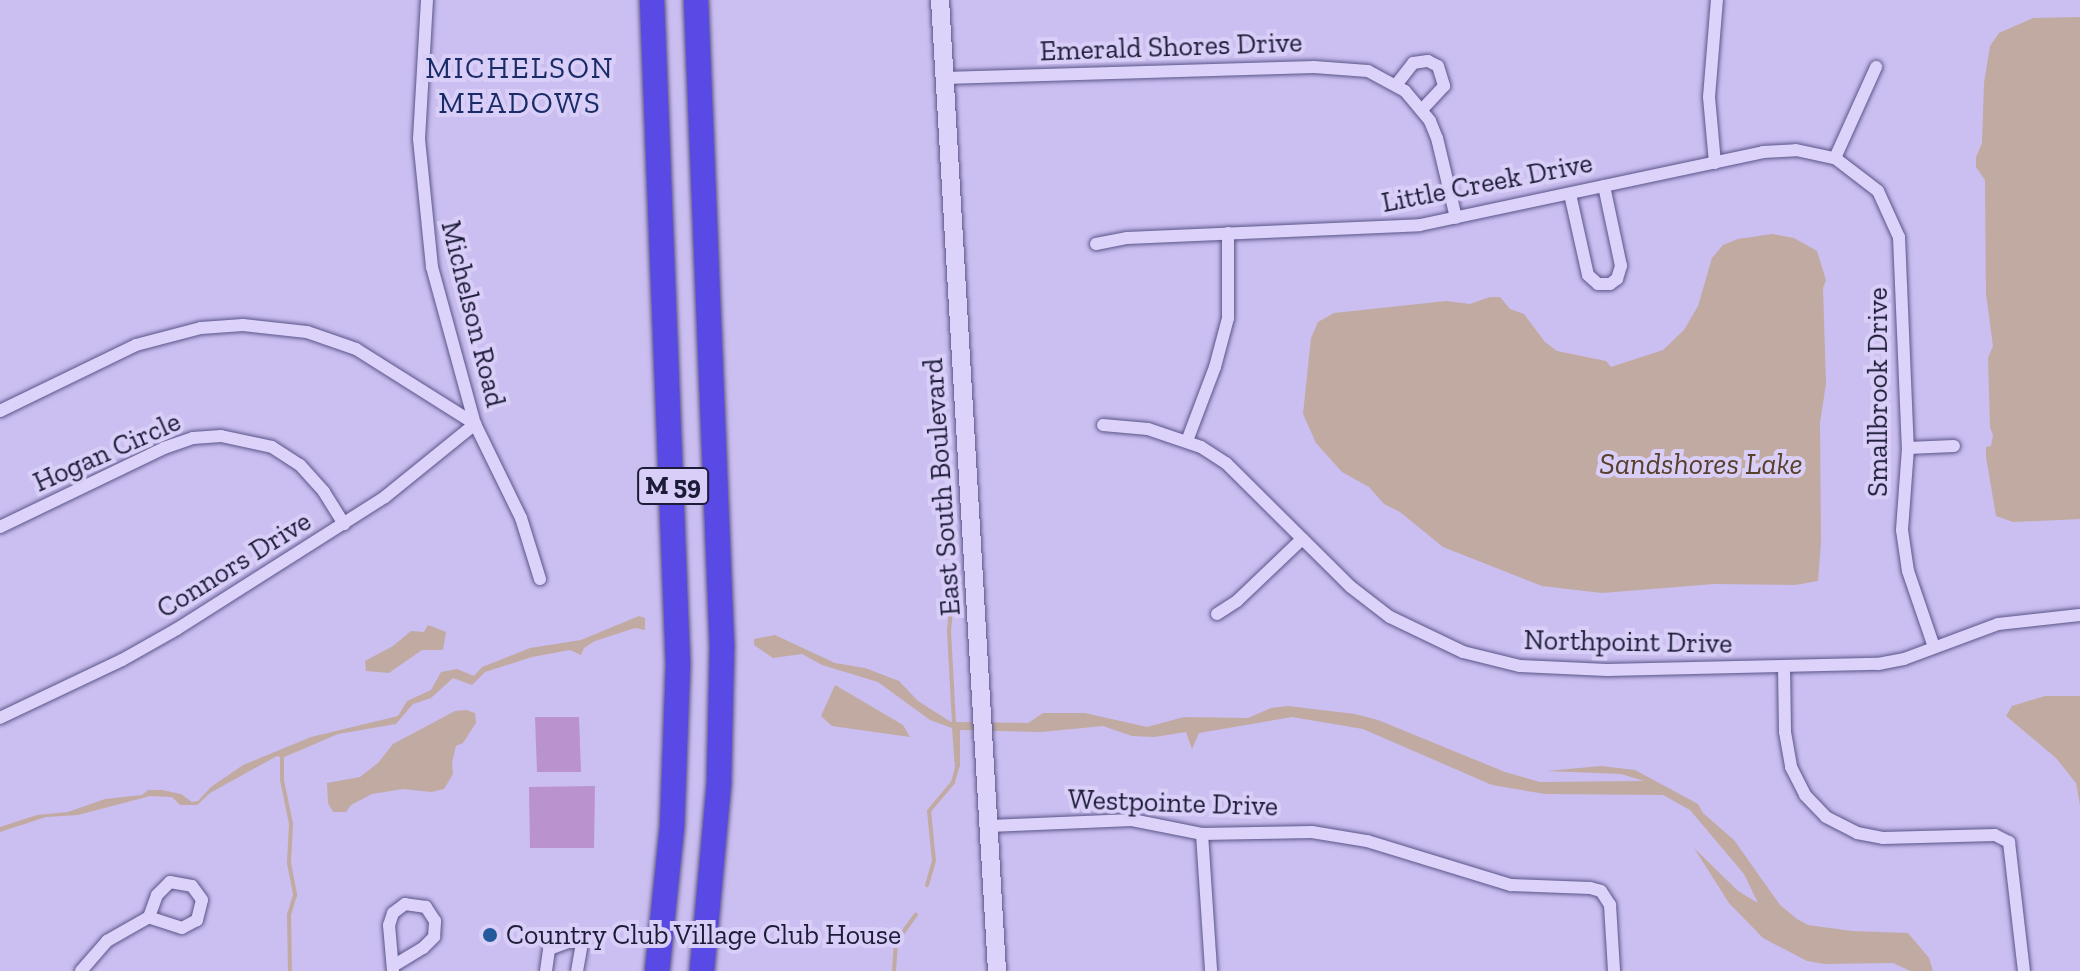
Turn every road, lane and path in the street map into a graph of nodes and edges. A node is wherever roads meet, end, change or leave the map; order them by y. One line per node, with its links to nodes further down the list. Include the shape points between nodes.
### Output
1 (427, 0): 18 (street, Michelson Road, via 419,109 424,215 432,267)
2 (652, 0): 39 (highway, M 59, via 678,665 672,827)
3 (696, 0): 40 (highway, M 59, via 722,646 719,783)
4 (940, 0): 7 (street, East South Boulevard)
5 (1717, 0): 11 (street, via 1709,97)
6 (1876, 67): 10 (street)
7 (944, 78): 8 (street, Emerald Shores Drive, via 1332,67 1368,71); 32 (street, East South Boulevard)
8 (1396, 85): 9 (street, Emerald Shores Drive); 9 (street, via 1413,63 1438,66 1444,86)
9 (1422, 110): 14 (street, Emerald Shores Drive, via 1437,138)
10 (1835, 158): 11 (street, Little Creek Drive, via 1796,150); 22 (street, Smallbrook Drive, via 1878,191 1899,237)
11 (1715, 163): 12 (street, Little Creek Drive)
12 (1604, 186): 13 (street, Little Creek Drive); 13 (street, via 1621,266 1610,284 1598,284 1588,275)
13 (1570, 194): 14 (street, Little Creek Drive)
14 (1456, 218): 15 (street, Little Creek Drive, via 1377,229)
15 (1228, 233): 16 (street, Little Creek Drive); 20 (street, via 1230,291 1224,340)
16 (1096, 244)
17 (0, 411): 18 (street, via 136,345 201,328 243,325 282,327 348,345)
18 (475, 424): 23 (street, Connors Drive); 26 (street, Michelson Road, via 521,518)
19 (1103, 425): 20 (street, Northpoint Drive, via 1148,429)
20 (1187, 441): 25 (street, Northpoint Drive, via 1226,463)
21 (1954, 446): 22 (street)
22 (1908, 448): 29 (street, Smallbrook Drive, via 1904,552)
23 (344, 524): 24 (street, Hogan Circle, via 300,465 272,447 221,436 164,448); 31 (street, Connors Drive, via 122,660)
24 (0, 527)
25 (1302, 539): 27 (street); 30 (street, Northpoint Drive, via 1390,617 1442,644 1485,658 1557,670)
26 (540, 579)
27 (1217, 614)
28 (2080, 615): 29 (street, Northpoint Drive, via 1998,624)
29 (1934, 647): 30 (street, Northpoint Drive, via 1878,664)
30 (1784, 667): 44 (street, via 1791,767 1805,795 1826,817 1857,833 1883,838 1995,835 2009,842)
31 (0, 718)
32 (989, 826): 33 (street, Westpointe Drive, via 1132,820); 41 (street, East South Boulevard)
33 (1202, 834): 42 (street); 43 (street, Westpointe Drive, via 1336,835 1511,885 1601,891 1610,905)
34 (149, 917): 34 (street, via 182,928 197,920 202,900 192,886 170,882 157,895); 36 (street, via 107,941)
35 (393, 968): 35 (street, via 434,937 435,921 426,907 405,904 393,913)
36 (81, 971)
37 (546, 971): 38 (street, via 549,949 571,941 582,943)
38 (577, 971)
39 (657, 971)
40 (702, 971)
41 (997, 971)
42 (1211, 971)
43 (1614, 971)
44 (2024, 971)

